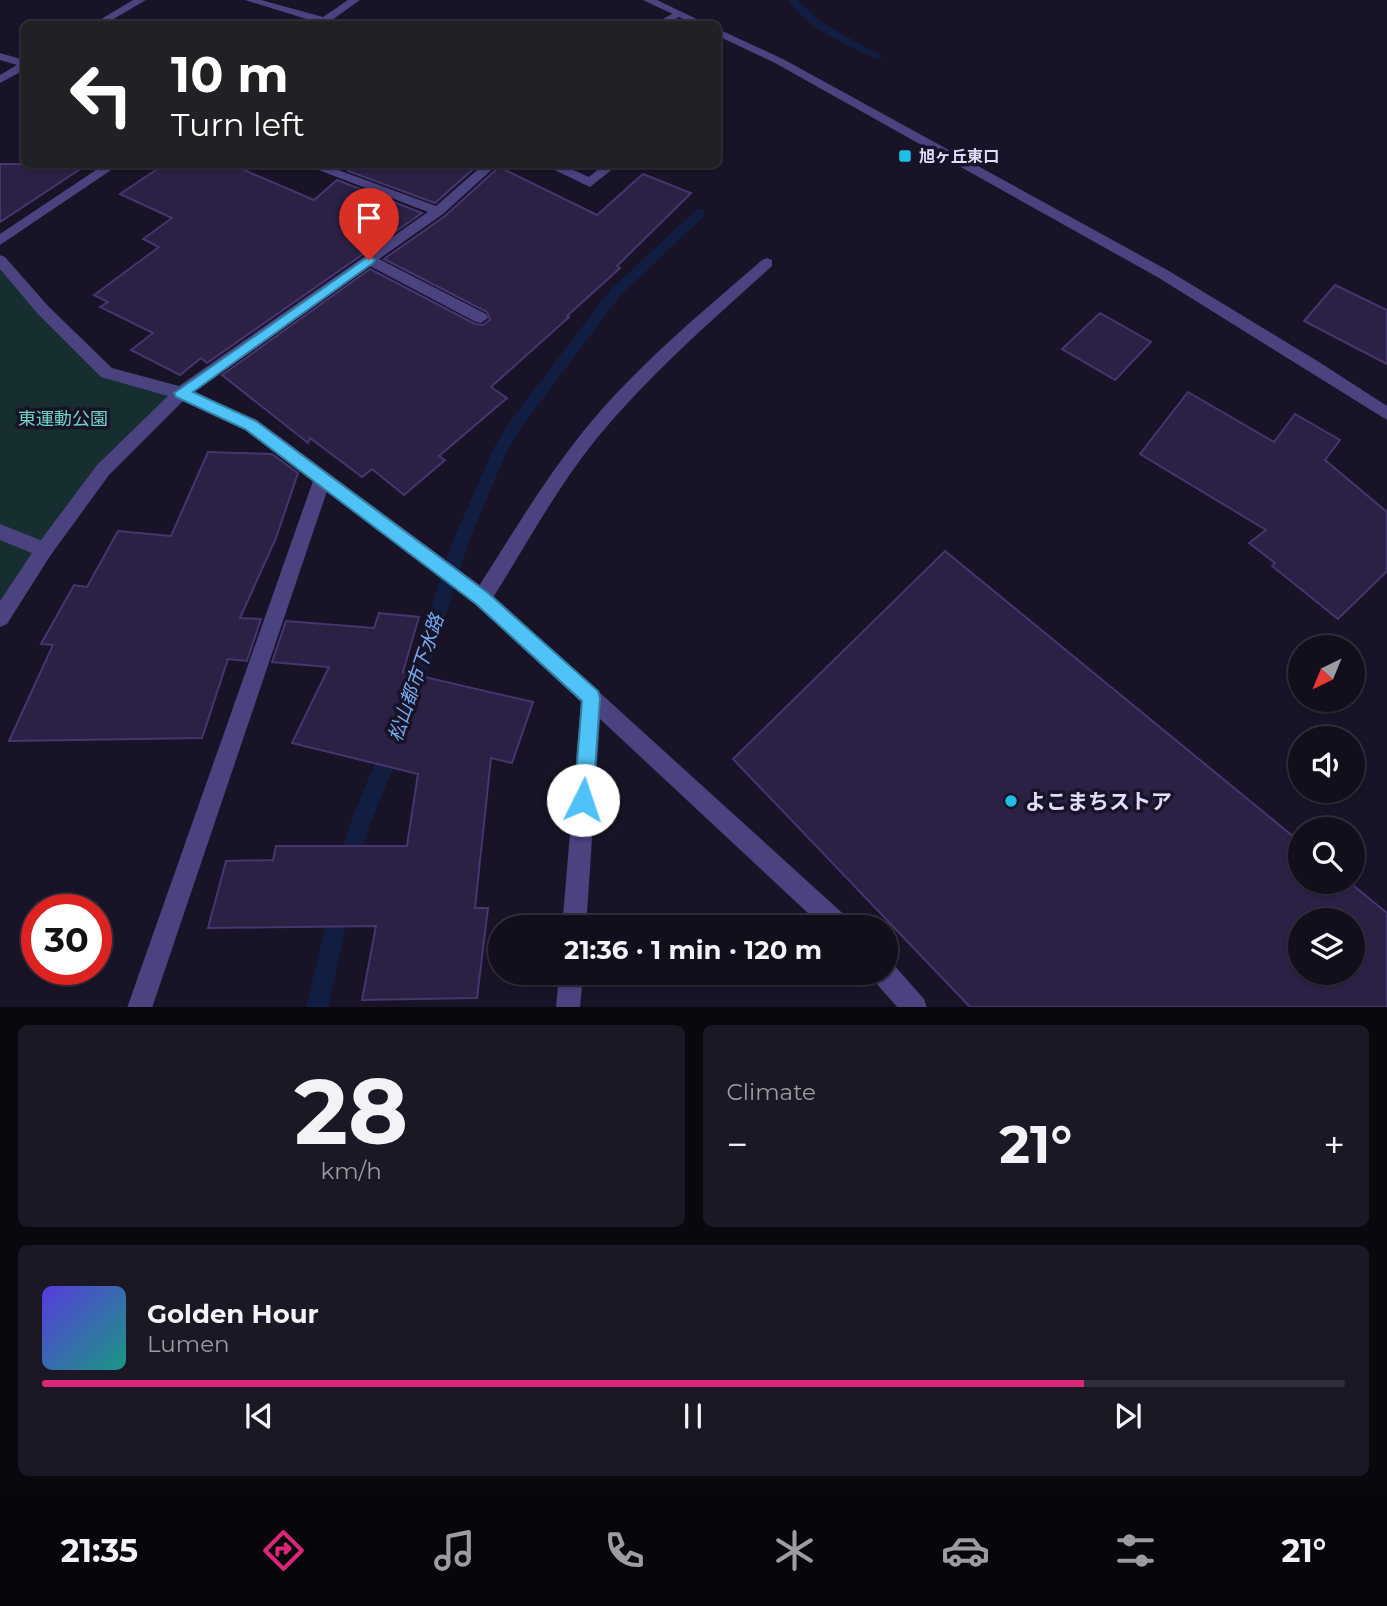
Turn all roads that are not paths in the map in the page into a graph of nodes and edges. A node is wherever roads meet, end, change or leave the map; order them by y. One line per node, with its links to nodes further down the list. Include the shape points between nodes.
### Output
1 (141, 0): 6 (street)
2 (250, 0): 7 (street)
3 (355, 0): 8 (street)
4 (648, 0): 5 (street)
5 (680, 14): 9 (street); 10 (street)
6 (103, 21)
7 (316, 21)
8 (330, 21)
9 (665, 21)
10 (695, 21)
11 (721, 33): 28 (street, via 779,61 1139,261 1311,362)
12 (0, 57): 13 (street)
13 (21, 64)
14 (21, 67): 15 (street)
15 (0, 80)
16 (108, 168): 22 (street)
17 (320, 168): 21 (street)
18 (487, 168): 21 (street)
19 (557, 168): 20 (street, via 590,183)
20 (607, 168)
21 (438, 211): 24 (street)
22 (0, 240)
23 (0, 260): 27 (street, via 107,373)
24 (369, 260): 26 (street); 27 (street)
25 (767, 263): 32 (street, via 617,405 568,463)
26 (481, 318)
27 (181, 393): 29 (street, via 251,425); 31 (street, via 103,470)
28 (1387, 414)
29 (322, 480): 32 (street); 39 (street)
30 (0, 532): 31 (street)
31 (44, 550): 33 (street)
32 (482, 598): 34 (street)
33 (0, 618)
34 (591, 698): 35 (street); 36 (street)
35 (575, 915)
36 (828, 915)
37 (569, 985): 40 (street)
38 (895, 985): 41 (street)
39 (139, 1007)
40 (568, 1007)
41 (915, 1007)

